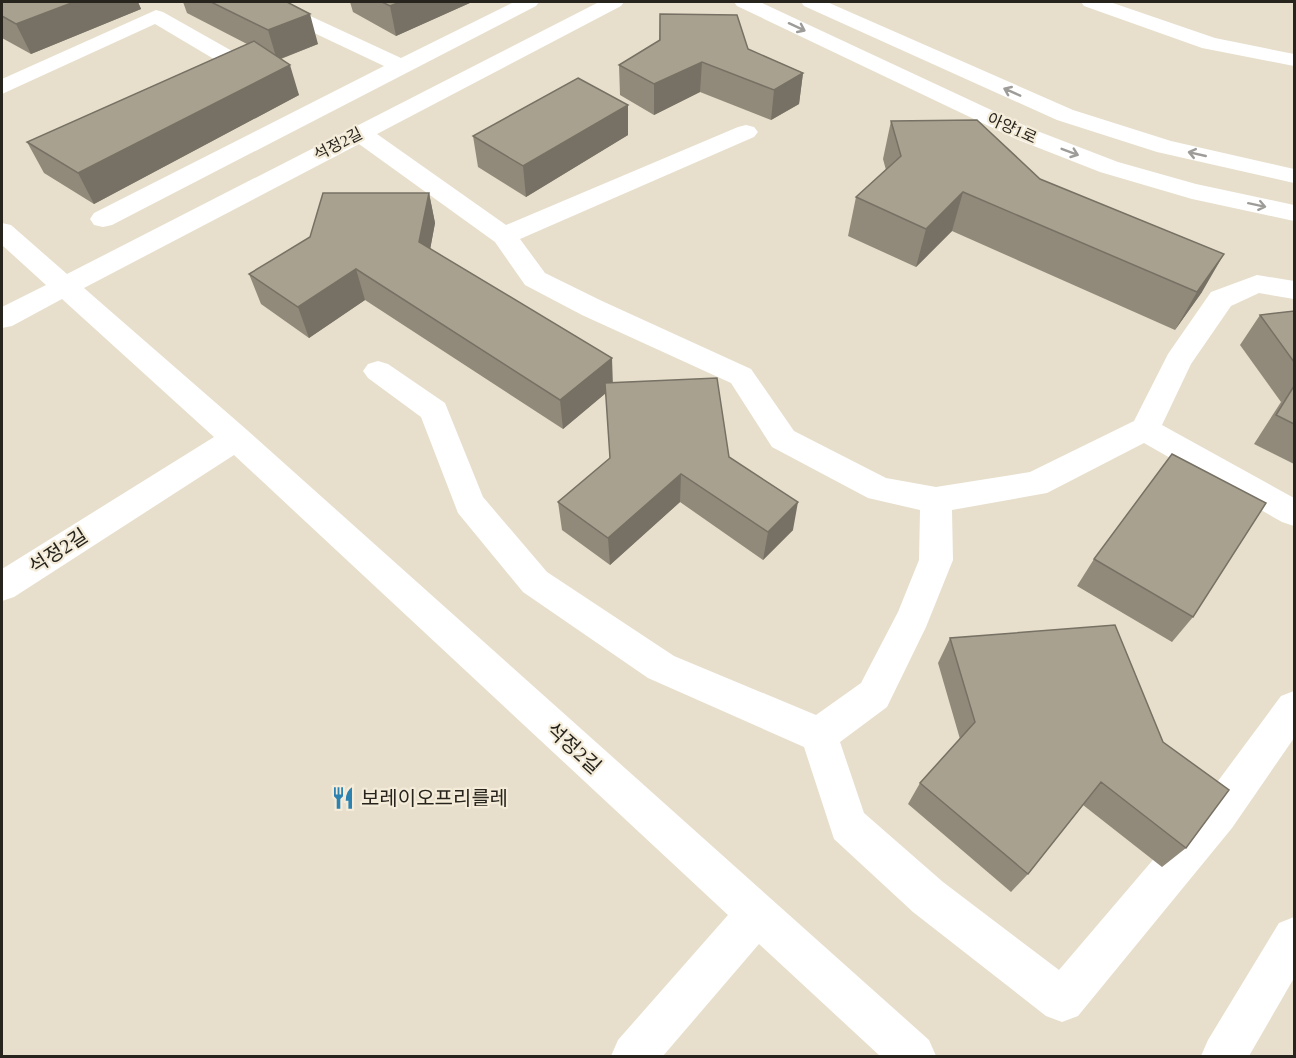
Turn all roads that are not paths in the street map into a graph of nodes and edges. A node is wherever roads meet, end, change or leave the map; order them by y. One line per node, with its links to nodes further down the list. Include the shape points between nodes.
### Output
1 (134, 2): 9 (street)
2 (264, 2): 11 (street)
3 (529, 2): 11 (street)
4 (614, 2): 15 (street, 석정2길)
5 (744, 2): 17 (street, 아양1로, one-way to 17, via 1024,134 1120,170)
6 (811, 2): 16 (street, 아양1로, one-way to 6, via 1165,147 1065,115)
7 (1091, 2): 10 (street, via 1210,43)
8 (177, 6): 9 (street)
9 (156, 16): 12 (street, via 240,65); 13 (street)
10 (1294, 60)
11 (401, 66): 18 (street)
12 (198, 85)
13 (2, 87)
14 (746, 132): 20 (street)
15 (360, 133): 20 (street); 21 (street, 석정2길)
16 (1294, 176)
17 (1294, 213)
18 (103, 219)
19 (2, 231): 21 (street, 석정2길)
20 (504, 236): 27 (street, via 535,279 741,376 783,439 879,489)
21 (63, 287): 23 (street); 26 (street, 석정2길)
22 (1294, 290): 25 (street, via 1257,284 1212,292)
23 (2, 319)
24 (378, 371): 31 (street, via 434,411 469,504 535,582 661,667)
25 (1145, 429): 27 (street, via 1036,484); 28 (street)
26 (236, 438): 29 (street, 석정2길); 32 (street, 석정2길)
27 (936, 500): 31 (street, via 936,560 914,616 874,695)
28 (1294, 513)
29 (2, 587)
30 (1294, 708): 31 (street, via 1218,814 1062,1000 928,897 848,825)
31 (819, 735)
32 (756, 915): 34 (street); 35 (street, 석정2길)
33 (1294, 938): 36 (street)
34 (634, 1056)
35 (913, 1056)
36 (1224, 1056)

